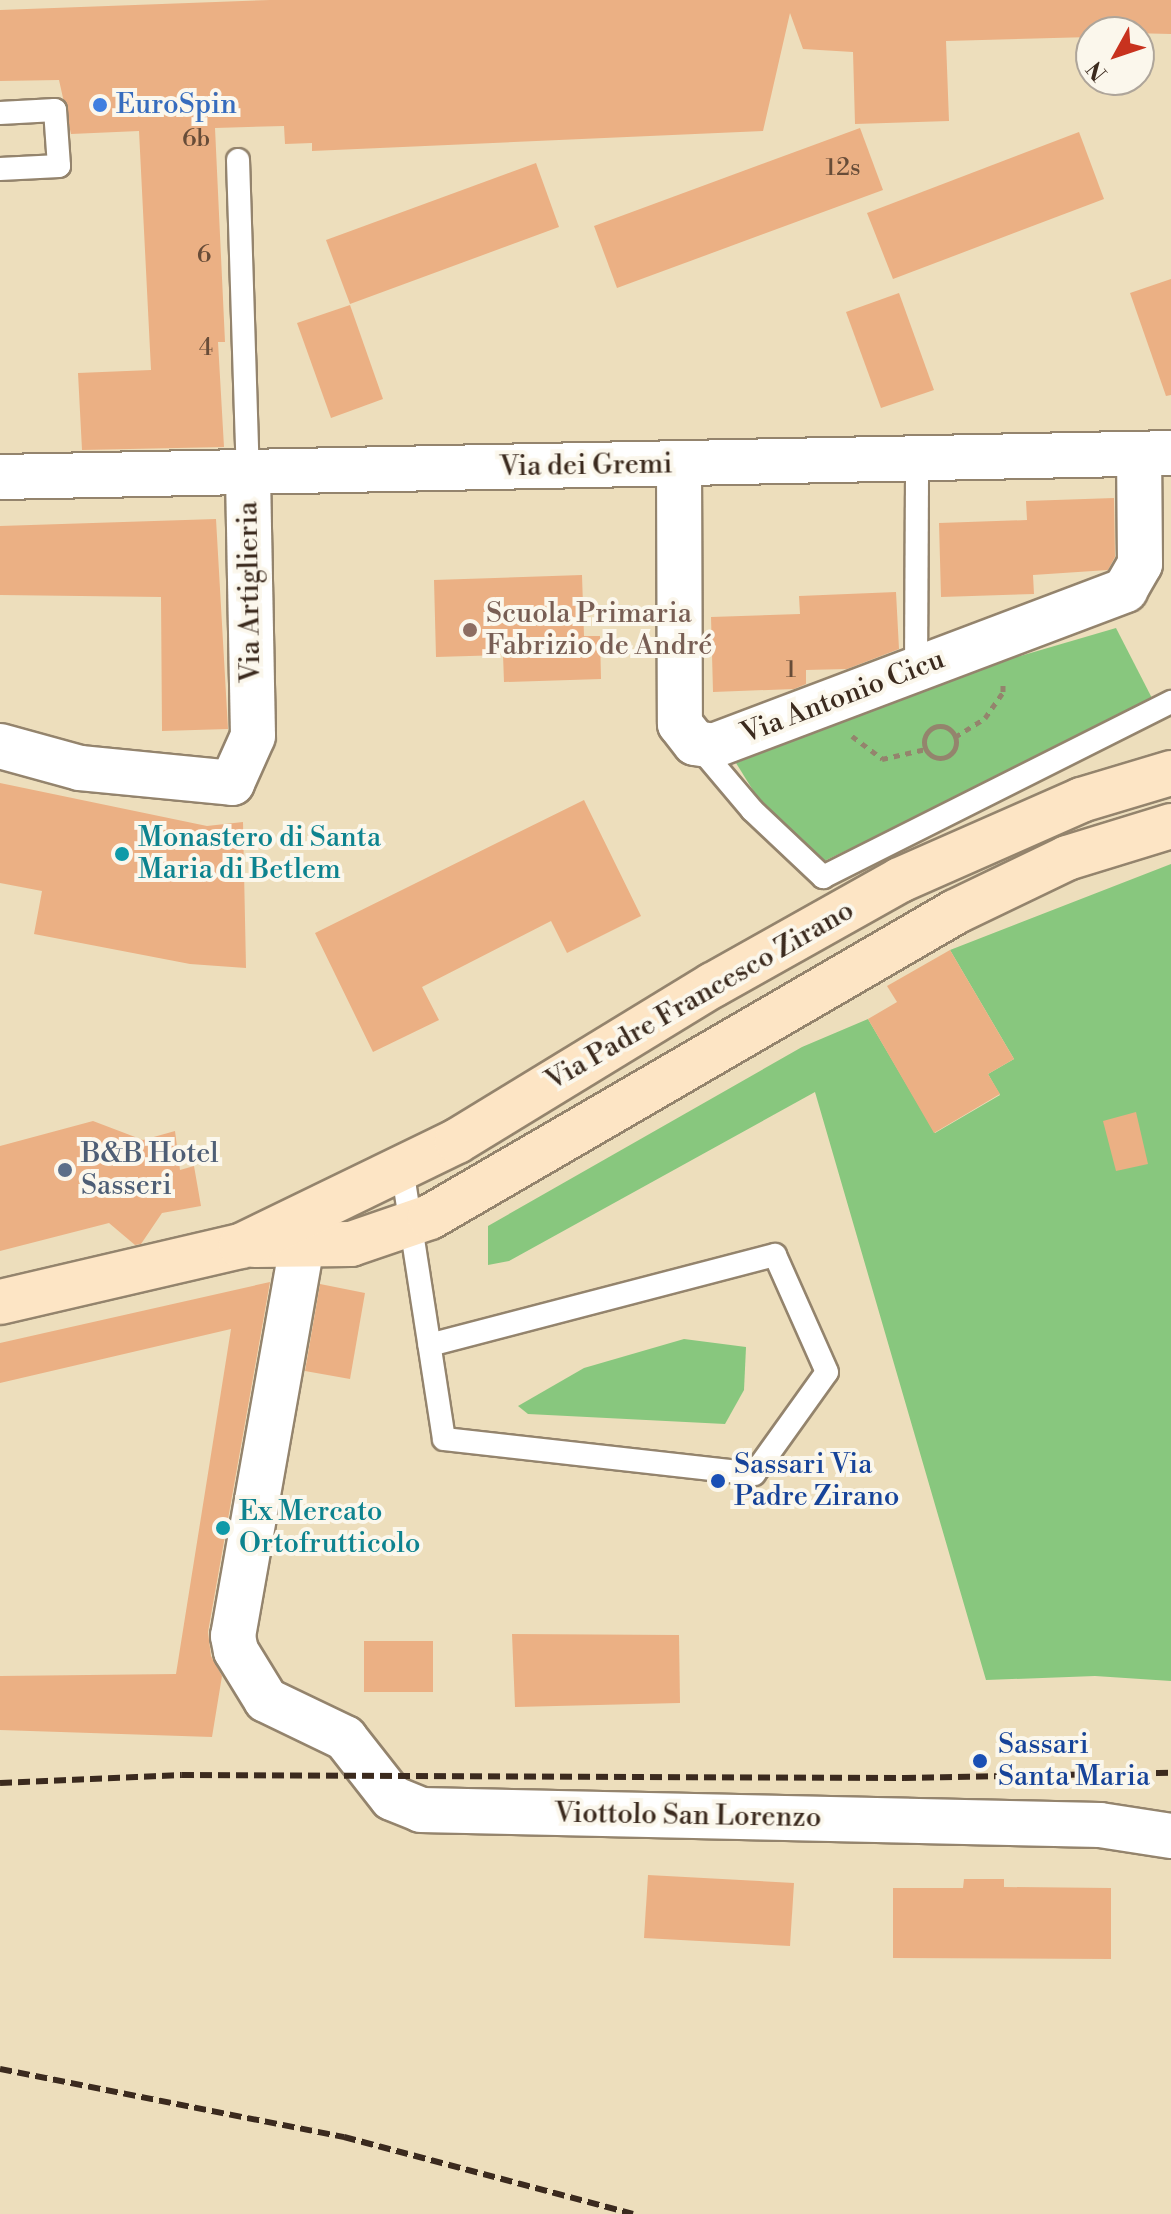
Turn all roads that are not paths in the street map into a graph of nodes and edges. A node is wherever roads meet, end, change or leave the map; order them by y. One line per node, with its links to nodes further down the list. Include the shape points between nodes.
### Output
1 (0, 113): 3 (lane, via 55,110 59,166)
2 (238, 160): 7 (lane, Via Artiglieria)
3 (0, 169)
4 (1155, 453): 5 (street, Via dei Gremi); 9 (street, Via Antonio Cicu, via 1140,564 1125,590)
5 (917, 459): 6 (street, Via dei Gremi); 9 (lane)
6 (679, 464): 7 (street, Via dei Gremi); 11 (street, via 680,724)
7 (248, 473): 8 (street, Via dei Gremi); 12 (street, Via Artiglieria, via 253,736 232,783 80,768)
8 (0, 477)
9 (916, 669): 11 (street, Via Antonio Cicu, via 713,746)
10 (1171, 702): 11 (lane, via 823,877 752,810)
11 (695, 743)
12 (0, 746)
13 (1171, 773): 15 (main road, Via Padre Francesco Zirano, via 1081,800 900,880)
14 (1171, 826): 16 (main road, Via Padre Francesco Zirano, via 1067,858 955,912)
15 (402, 1168): 16 (lane); 18 (main road, Via Padre Francesco Zirano)
16 (412, 1223): 17 (main road, Via Padre Francesco Zirano, via 351,1244); 20 (lane)
17 (302, 1245): 18 (main road, Via Padre Francesco Zirano); 21 (street, Viottolo San Lorenzo, via 233,1636 252,1686 282,1710 345,1738 392,1798 421,1810 1100,1825)
18 (241, 1246): 19 (main road, Via Padre Francesco Zirano)
19 (0, 1302)
20 (430, 1345): 20 (lane, via 444,1439 754,1474 827,1372 775,1255)
21 (1171, 1836)

